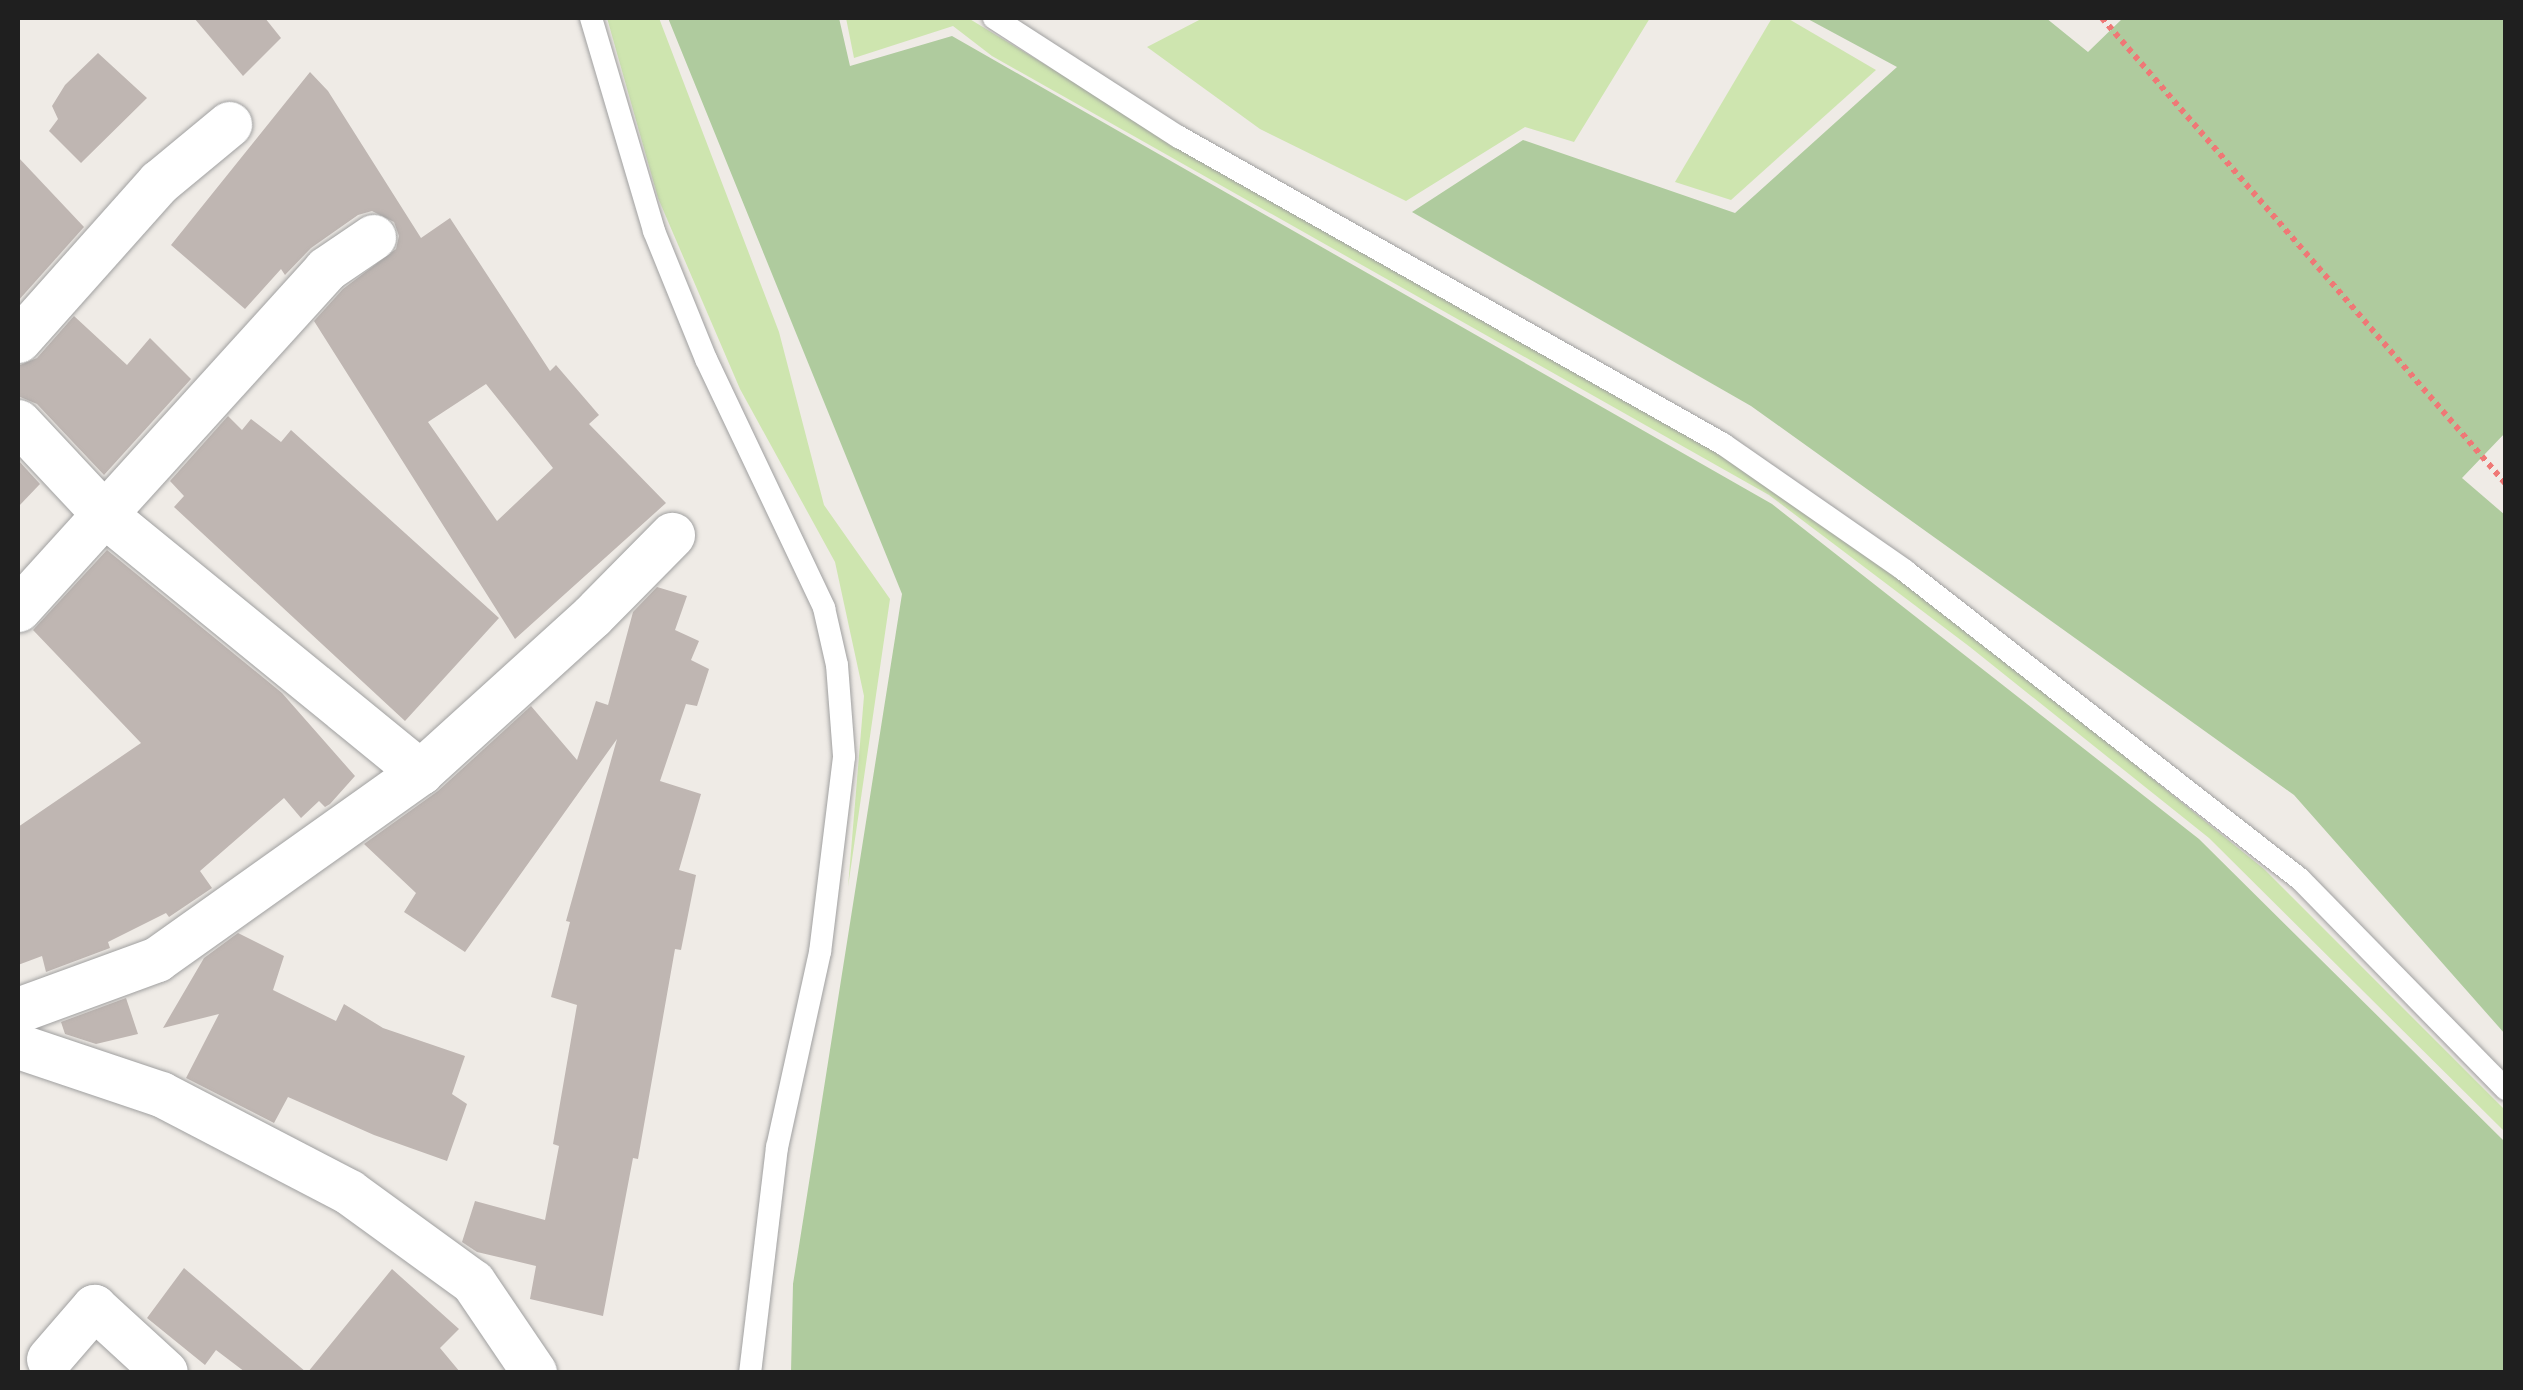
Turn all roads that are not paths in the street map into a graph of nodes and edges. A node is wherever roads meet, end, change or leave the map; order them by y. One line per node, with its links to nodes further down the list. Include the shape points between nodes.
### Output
1 (592, 18): 17 (lane, via 654,232 824,608 838,665 844,757 820,952 778,1147)
2 (994, 18): 13 (lane, via 1179,137 1723,444 1904,570 2300,879)
3 (229, 124): 5 (street, via 159,182)
4 (373, 237): 7 (street, via 326,269)
5 (18, 340)
6 (18, 422): 7 (street)
7 (105, 516): 9 (street); 10 (street)
8 (672, 535): 10 (street)
9 (18, 609)
10 (420, 772): 11 (street, via 156,959)
11 (18, 1010)
12 (18, 1046): 16 (street, via 160,1094 349,1192 473,1282)
13 (2506, 1089)
14 (49, 1359): 15 (street, via 94,1307)
15 (164, 1372)
16 (534, 1372)
17 (750, 1372)

